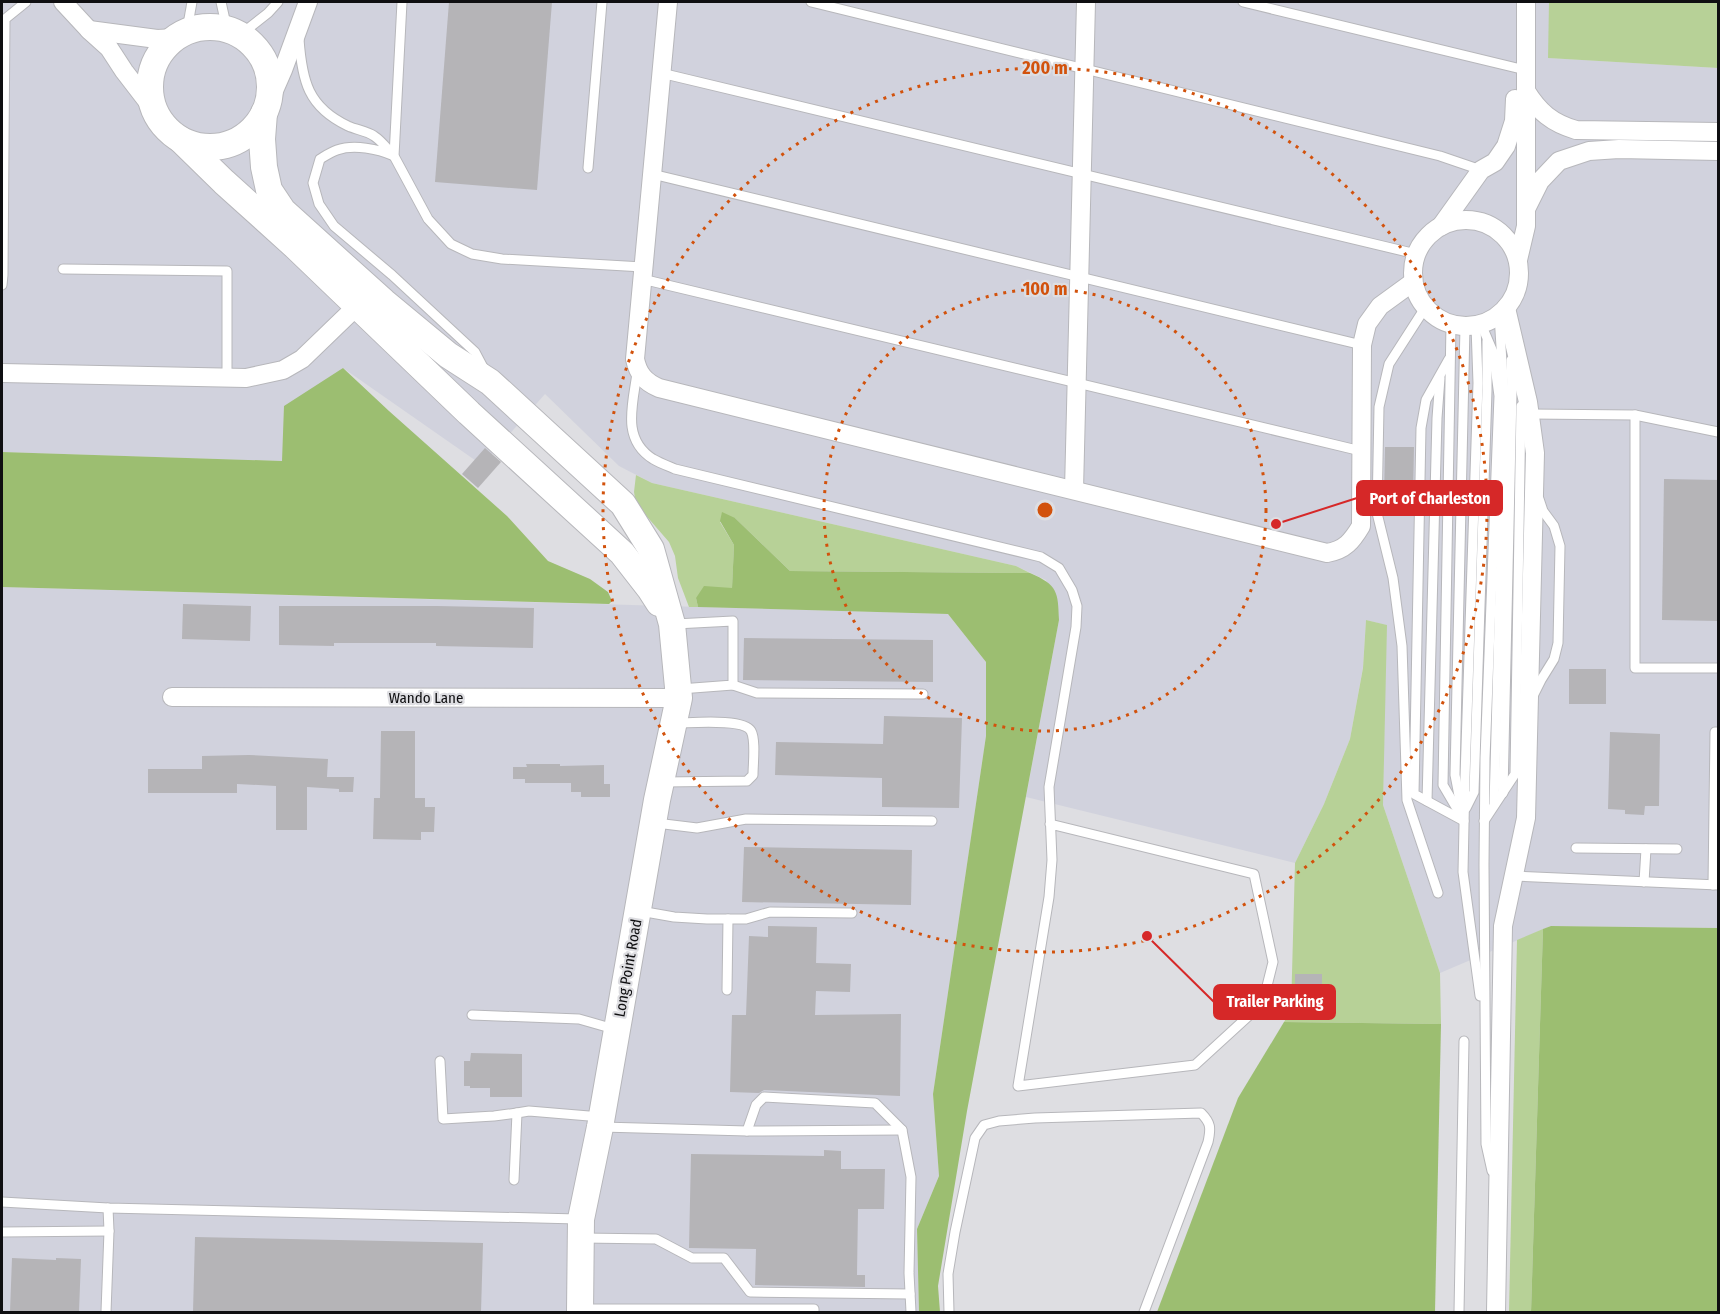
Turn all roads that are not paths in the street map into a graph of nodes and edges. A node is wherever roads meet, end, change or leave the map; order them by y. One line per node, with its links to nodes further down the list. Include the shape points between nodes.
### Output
1 (26, 2): 14 (lane)
2 (63, 2): 16 (street)
3 (192, 2): 18 (lane)
4 (222, 2): 17 (lane)
5 (278, 2): 17 (lane, via 268,13)
6 (308, 2): 15 (street)
7 (402, 2): 28 (lane)
8 (602, 2): 29 (lane)
9 (668, 2): 21 (street)
10 (811, 2): 20 (lane)
11 (1086, 2): 20 (street)
12 (1243, 2): 19 (lane)
13 (1524, 2): 19 (street); 22 (street)
14 (3, 19): 41 (lane)
15 (298, 29): 23 (street); 28 (lane, via 304,80 313,100 347,125 375,136)
16 (89, 30): 18 (street, via 157,39); 24 (street, via 109,48)
17 (234, 32): 18 (main road, via 214,27); 23 (main road, via 250,42 264,60 270,81)
18 (181, 34): 24 (main road, via 162,52 153,70 150,90)
19 (1517, 68): 30 (street, via 1514,121 1506,146 1495,162)
20 (1084, 69): 30 (lane, via 1440,156); 32 (street)
21 (661, 73): 31 (street); 32 (lane)
22 (1526, 91): 25 (street, via 1546,116 1576,129); 33 (street)
23 (266, 107): 26 (main road, via 251,130 233,142 201,147); 53 (main road, Long Point Road, via 264,167 269,190 283,212 448,355)
24 (154, 110): 26 (main road)
25 (1719, 132)
26 (181, 140): 42 (main road)
27 (1719, 152): 33 (street, via 1589,151 1559,162 1540,181)
28 (394, 156): 38 (lane, via 428,219 451,244 472,254); 53 (lane, via 356,147 338,149 320,159 313,183 319,204 334,226 475,352)
29 (588, 168)
30 (1481, 170): 34 (street)
31 (652, 174): 38 (street); 39 (lane)
32 (1082, 174): 35 (lane); 39 (street)
33 (1526, 208): 36 (street)
34 (1441, 226): 35 (street, via 1426,238); 36 (street, via 1468,220 1487,224 1509,242)
35 (1416, 254): 40 (street)
36 (1518, 260): 44 (street, via 1516,290)
37 (63, 269): 52 (lane, via 227,271)
38 (643, 273): 48 (street, via 635,359); 54 (lane)
39 (1080, 277): 46 (lane); 54 (street)
40 (1413, 282): 43 (street); 46 (street, via 1380,306 1367,324)
41 (2, 285)
42 (358, 306): 52 (street, via 302,358 283,370); 61 (main road, via 622,554)
43 (1425, 308): 45 (street, via 1433,315); 85 (lane, via 1389,364 1379,407 1377,513 1393,578 1402,646 1407,800)
44 (1505, 316): 45 (street); 51 (street); 71 (lane, via 1512,392); 73 (lane)
45 (1472, 328): 47 (lane); 74 (lane, via 1478,383); 74 (lane, via 1455,775); 74 (lane, via 1486,402 1474,792); 76 (lane, via 1493,352 1499,396)
46 (1362, 345): 58 (street)
47 (1450, 357): 50 (lane); 74 (lane, via 1443,785)
48 (638, 371): 60 (street, via 648,383 659,388); 78 (lane, via 632,433 652,459 686,472 1041,557 1059,568 1077,606 1048,787)
49 (2, 373): 52 (street)
50 (1441, 374): 72 (lane); 72 (lane, via 1426,400 1421,428 1414,794)
51 (1522, 374): 55 (street); 71 (lane, via 1515,774)
52 (227, 378)
53 (490, 382): 61 (main road, Long Point Road, via 623,504 651,549)
54 (1077, 383): 58 (lane); 60 (street)
55 (1530, 414): 56 (lane); 59 (street)
56 (1635, 415): 57 (lane); 62 (lane, via 1635,668)
57 (1719, 432)
58 (1361, 451): 60 (street, via 1360,526 1352,541 1327,553)
59 (1534, 486): 67 (street); 67 (lane, via 1560,546 1559,600 1554,659)
60 (1074, 490)
61 (672, 624): 63 (lane, via 733,621); 64 (main road, Long Point Road)
62 (1719, 668)
63 (733, 685): 64 (lane); 65 (lane, via 757,693)
64 (678, 693): 66 (street, Wando Lane); 68 (main road, Long Point Road)
65 (923, 694)
66 (172, 697)
67 (1529, 706): 82 (street, via 1526,818)
68 (674, 723): 70 (main road, Long Point Road); 70 (lane, via 736,723 747,727 753,737 753,775 747,781)
69 (1719, 732): 84 (lane, via 1714,732)
70 (661, 782): 77 (main road, Long Point Road)
71 (1503, 793): 73 (lane)
72 (1427, 801): 74 (lane)
73 (1494, 805): 76 (lane)
74 (1464, 817): 92 (lane, via 1463,872)
75 (932, 821): 77 (lane, via 746,819 698,828)
76 (1484, 821): 92 (lane)
77 (653, 823): 86 (main road, Long Point Road)
78 (1050, 824): 78 (lane, via 1049,897 1018,1086 1196,1065 1254,1011 1267,986 1273,962 1254,874)
79 (1576, 848): 80 (lane)
80 (1646, 849): 81 (lane); 83 (lane)
81 (1677, 849)
82 (1514, 876): 83 (lane); 100 (street, via 1503,926)
83 (1644, 882): 84 (lane)
84 (1716, 885)
85 (1437, 893)
86 (638, 910): 88 (lane, via 674,917); 91 (main road, Long Point Road)
87 (852, 913): 88 (lane, via 770,912)
88 (728, 919): 89 (lane)
89 (727, 990)
90 (472, 1015): 91 (lane, via 579,1019)
91 (616, 1030): 96 (main road, Long Point Road)
92 (1485, 1034): 100 (lane, via 1486,1144)
93 (1464, 1041): 113 (lane)
94 (440, 1061): 95 (lane, via 443,1119)
95 (518, 1113): 96 (lane, via 529,1111); 99 (lane)
96 (600, 1122): 98 (lane); 103 (main road, Long Point Road)
97 (902, 1130): 98 (lane); 98 (lane, via 875,1103 764,1097 756,1105); 106 (lane, via 911,1177)
98 (747, 1131)
99 (514, 1180)
100 (1498, 1197): 114 (street)
101 (2, 1202): 102 (lane)
102 (108, 1208): 103 (lane); 105 (lane)
103 (580, 1228): 106 (lane, via 656,1239 692,1258 724,1258 750,1292); 107 (main road, Long Point Road)
104 (2, 1232): 105 (lane)
105 (109, 1232): 108 (lane)
106 (910, 1294): 110 (lane)
107 (580, 1311): 109 (lane)
108 (106, 1312)
109 (814, 1312)
110 (911, 1312)
111 (949, 1312): 112 (lane, via 948,1274 955,1232 975,1138 984,1125 1035,1118 1201,1113 1211,1129 1208,1142)
112 (1144, 1312)
113 (1459, 1312)
114 (1496, 1312)

